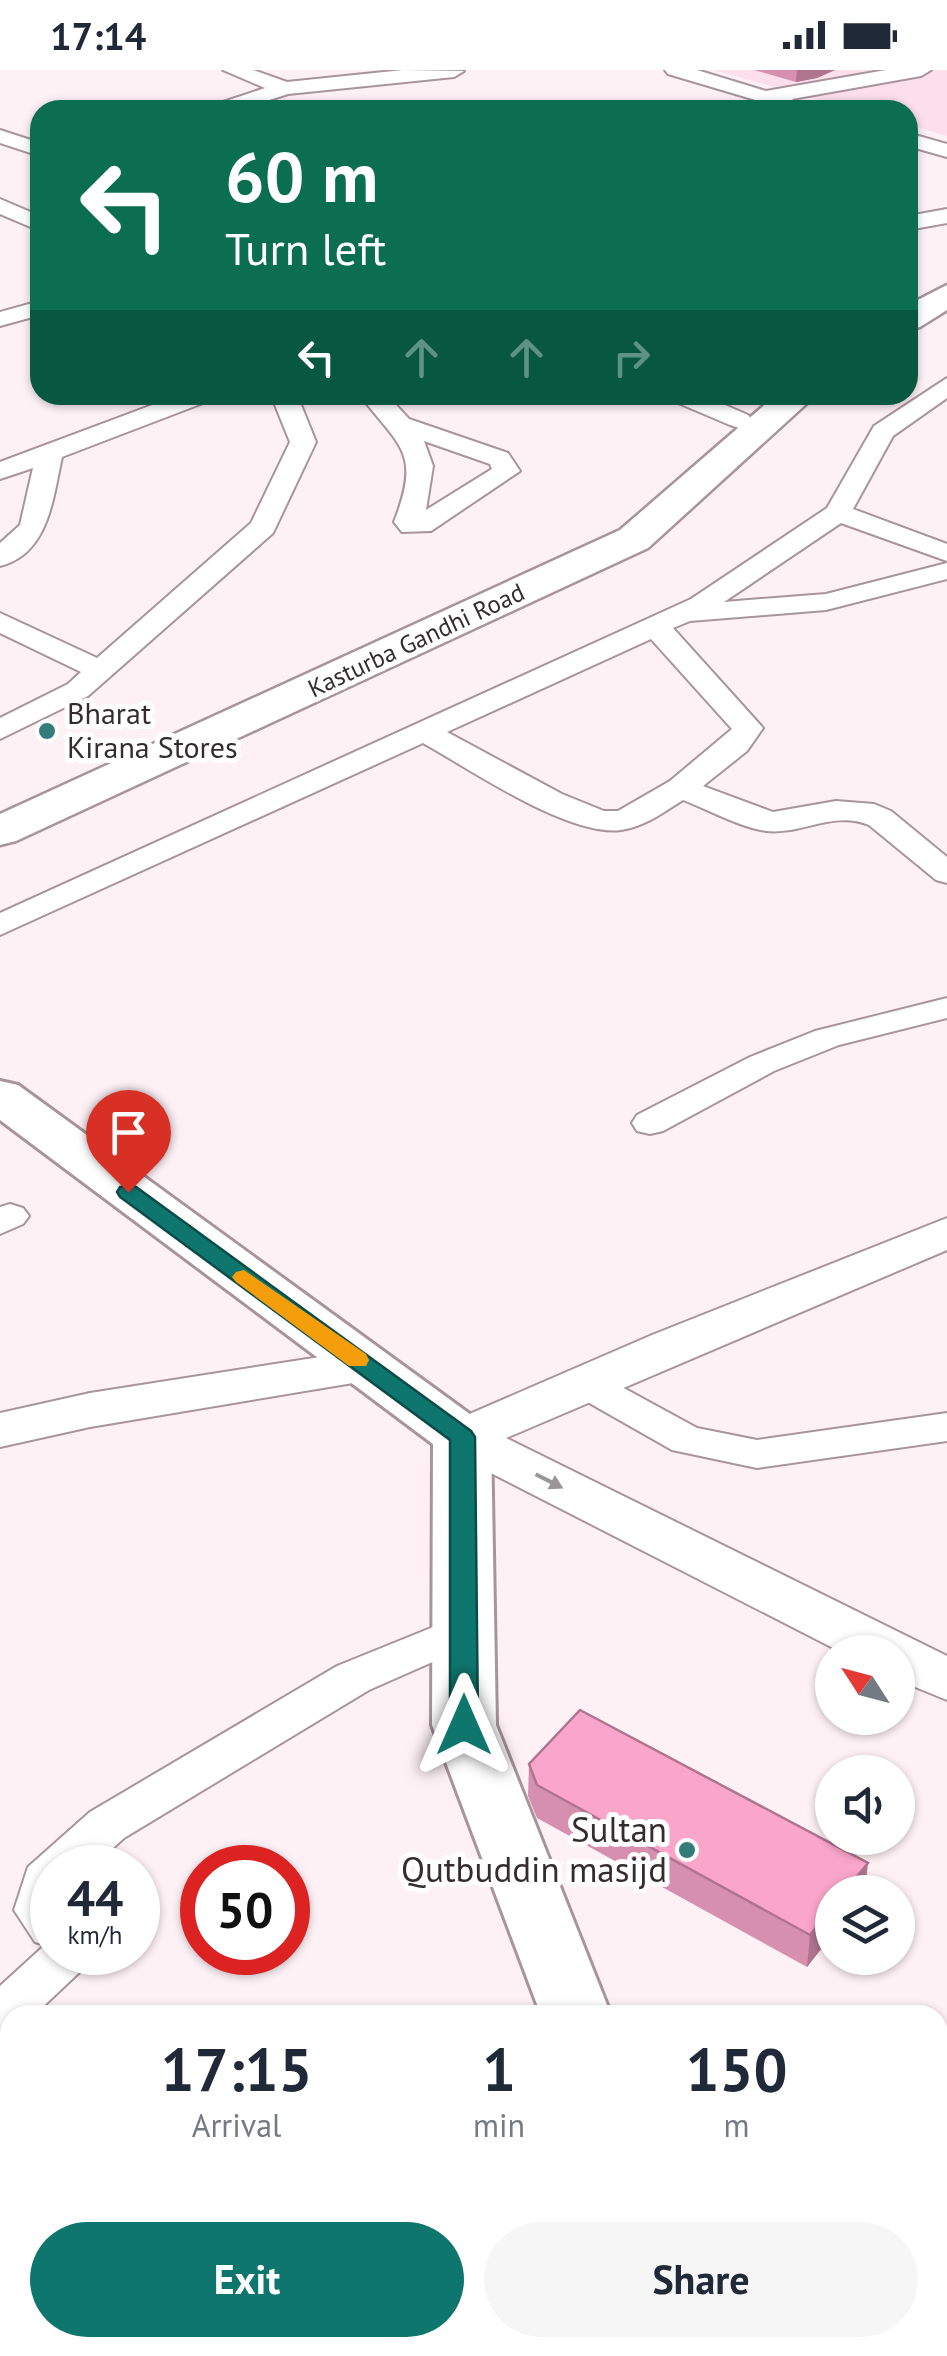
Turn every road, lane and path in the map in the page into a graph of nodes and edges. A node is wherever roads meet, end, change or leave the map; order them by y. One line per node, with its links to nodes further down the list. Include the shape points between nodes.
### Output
1 (234, 70): 5 (street)
2 (675, 70): 6 (street)
3 (921, 70): 6 (street)
4 (456, 71): 5 (street); 8 (street)
5 (288, 79): 7 (street)
6 (766, 97): 9 (street)
7 (241, 100)
8 (379, 100)
9 (776, 100)
10 (0, 136): 12 (street)
11 (918, 142): 13 (street)
12 (30, 146)
13 (947, 150)
14 (0, 206): 16 (street)
15 (947, 216): 17 (street)
16 (30, 220)
17 (918, 221)
18 (947, 277): 19 (main road)
19 (918, 295)
20 (947, 296): 22 (main road)
21 (30, 310): 23 (street)
22 (918, 314)
23 (0, 318)
24 (947, 386): 33 (street, via 884,431)
25 (176, 405): 31 (street)
26 (288, 405): 39 (street, via 303,442 262,528)
27 (383, 405): 30 (street)
28 (787, 405): 44 (main road, Kasturba Gandhi Road, via 634,539)
29 (753, 408): 43 (main road, Kasturba Gandhi Road, via 610,532)
30 (404, 426): 30 (street, via 421,454 412,526 507,471 499,459)
31 (49, 454): 32 (street); 35 (street, via 33,528)
32 (0, 472)
33 (838, 513): 34 (street); 37 (street, via 701,605)
34 (947, 553)
35 (0, 558)
36 (947, 572): 37 (street, via 826,602)
37 (669, 619): 41 (street); 42 (street, via 748,728)
38 (0, 622): 39 (street)
39 (100, 670): 40 (street, via 78,690)
40 (0, 730)
41 (422, 731): 42 (street, via 571,813 602,822 622,821); 46 (street)
42 (681, 788): 45 (street, via 770,822 863,812 880,818)
43 (0, 810)
44 (0, 831)
45 (947, 873)
46 (0, 925)
47 (947, 1008): 49 (street, via 827,1038)
48 (0, 1096): 51 (main road)
49 (650, 1123)
50 (947, 1233): 52 (street)
51 (366, 1366): 54 (street); 55 (main road)
52 (584, 1383): 53 (street, via 686,1440 757,1454); 55 (street)
53 (947, 1427)
54 (0, 1430)
55 (462, 1437): 56 (main road); 57 (street, one-way to 57)
56 (463, 1631): 60 (street, via 353,1678 106,1825); 63 (main road, via 464,1725)
57 (854, 1635)
58 (915, 1665): 59 (street)
59 (947, 1679)
60 (84, 1845)
61 (44, 1975): 62 (street)
62 (12, 2005)
63 (572, 2005)

